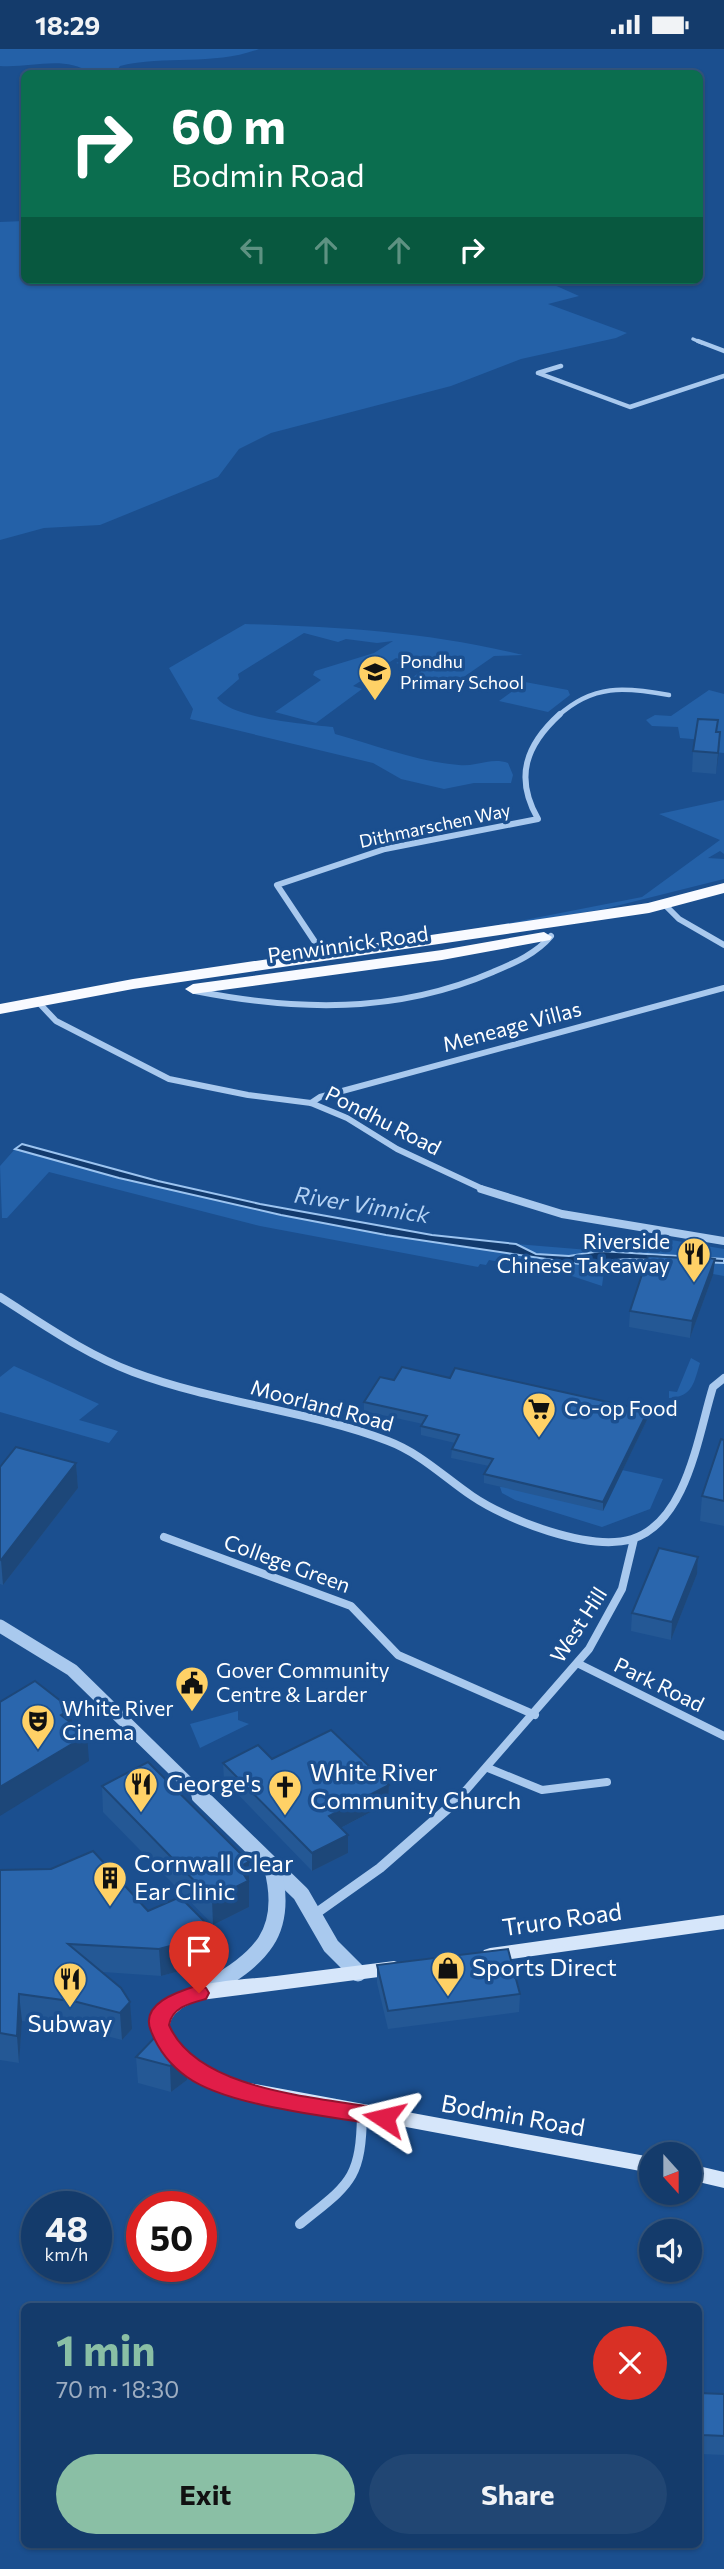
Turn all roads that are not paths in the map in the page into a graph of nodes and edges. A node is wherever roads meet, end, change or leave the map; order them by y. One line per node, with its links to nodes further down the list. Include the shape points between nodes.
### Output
1 (693, 339): 2 (street)
2 (724, 351)
3 (561, 366): 4 (street, via 538,373 630,407)
4 (724, 376)
5 (668, 695): 10 (street, Dithmarschen Way, via 608,688 571,705 545,729 527,761 524,777 538,820 385,849 278,885)
6 (724, 888): 7 (highway, Penwinnick Road)
7 (656, 906): 8 (highway, Penwinnick Road); 9 (street); 10 (highway, Penwinnick Road)
8 (551, 936): 10 (highway, Penwinnick Road, via 442,955); 12 (street, via 518,961 487,976 403,1001 288,1006)
9 (724, 945)
10 (328, 964): 12 (highway, Penwinnick Road); 13 (highway, Penwinnick Road, via 133,984)
11 (724, 988): 15 (street, Meneage Villas, via 320,1097)
12 (190, 989): 13 (highway, Penwinnick Road)
13 (44, 1002): 14 (highway, Penwinnick Road); 15 (street, Pondhu Road, via 56,1021 169,1079)
14 (0, 1009)
15 (312, 1103): 16 (street, Pondhu Road, via 473,1187 562,1214)
16 (724, 1241)
17 (0, 1297): 20 (street, Moorland Road, via 130,1371 388,1441 430,1463 485,1505 571,1536 609,1542)
18 (724, 1378): 20 (street, via 713,1387 679,1497 651,1532)
19 (164, 1537): 23 (street, College Green, via 351,1607 398,1655)
20 (634, 1539): 22 (street, West Hill, via 617,1604)
21 (0, 1626): 27 (street, via 72,1669)
22 (579, 1664): 23 (street, West Hill); 24 (street, Park Road)
23 (535, 1715): 25 (street, West Hill)
24 (724, 1736)
25 (488, 1768): 26 (street, via 542,1790); 28 (street, West Hill, via 443,1815 356,1888)
26 (607, 1782)
27 (270, 1860): 28 (street); 33 (street, via 281,1889 274,1930 249,1965)
28 (315, 1915): 32 (street, via 338,1959)
29 (724, 1921): 30 (main road, Truro Road)
30 (465, 1958)
31 (411, 1966): 32 (main road)
32 (358, 1973): 33 (main road)
33 (199, 1993): 34 (main road, Bodmin Road, via 168,2007 160,2015 159,2025 167,2045 194,2071 251,2093)
34 (362, 2114): 35 (main road, Bodmin Road); 38 (street, via 358,2170 350,2184)
35 (639, 2163)
36 (702, 2175): 37 (main road)
37 (724, 2180)
38 (300, 2224)

